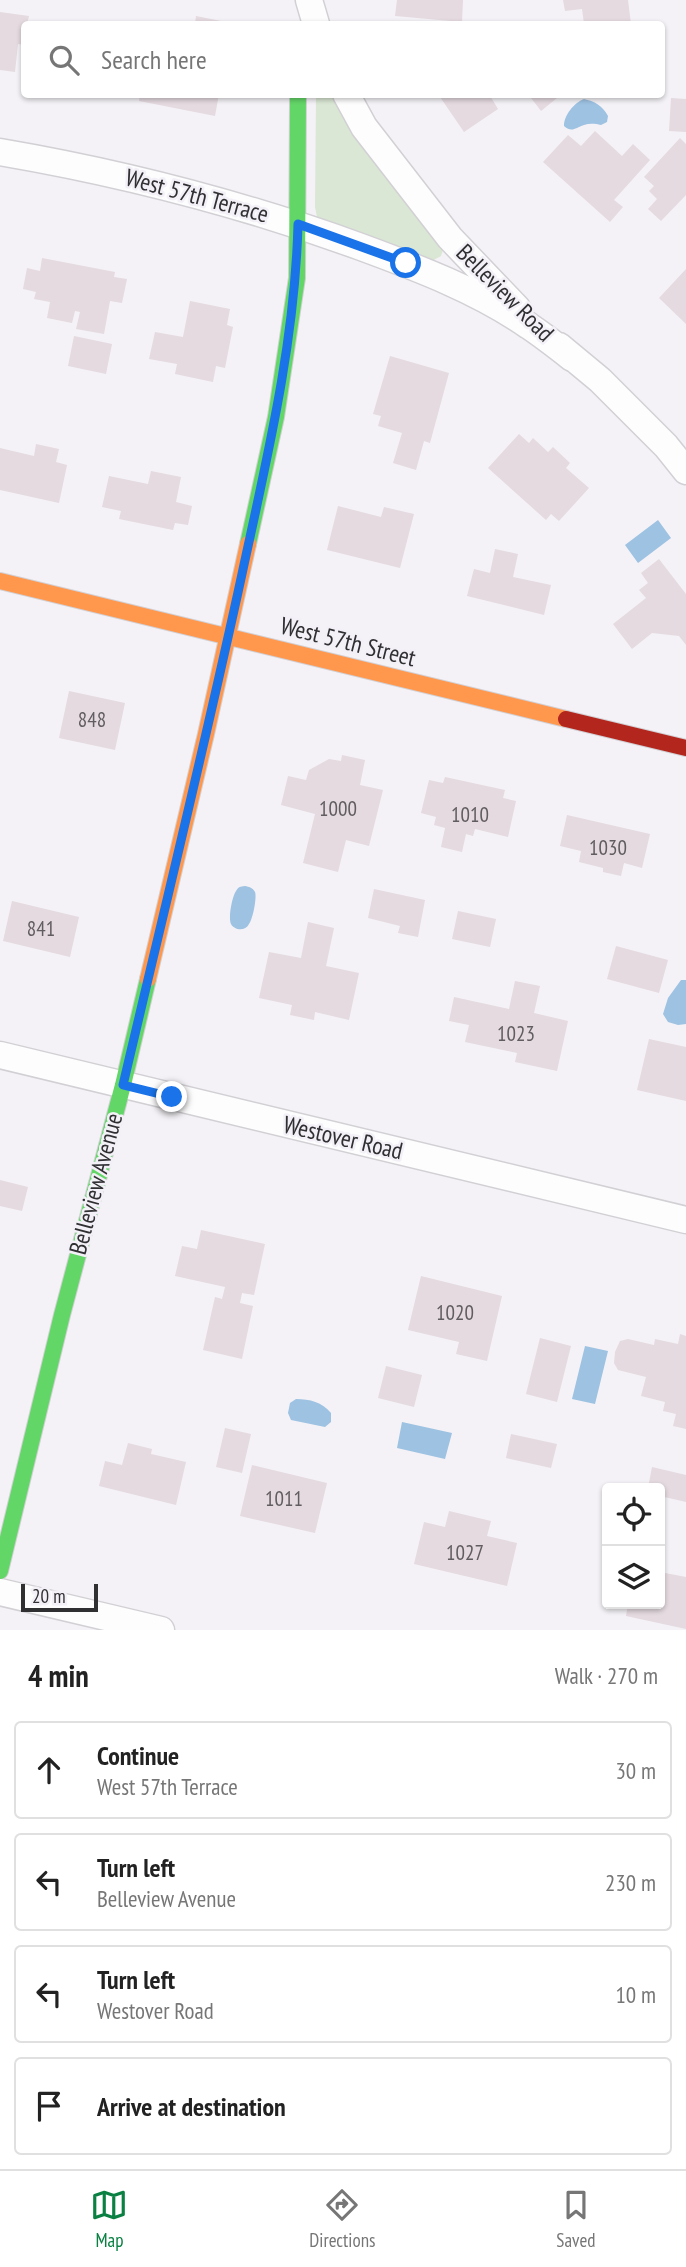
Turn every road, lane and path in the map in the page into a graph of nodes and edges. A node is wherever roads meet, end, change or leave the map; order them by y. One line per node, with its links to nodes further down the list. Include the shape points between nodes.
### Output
1 (294, 0): 3 (street)
2 (309, 0): 4 (street)
3 (297, 21)
4 (315, 21)
5 (298, 98): 8 (street, Belleview Avenue)
6 (348, 98): 9 (street, Belleview Road, via 364,127 450,238)
7 (0, 152): 8 (street, West 57th Terrace, via 192,192)
8 (298, 224): 9 (street, West 57th Terrace, via 406,263 475,295 528,325); 12 (street, Belleview Avenue, via 297,278 276,418)
9 (572, 358): 10 (street, Belleview Road, via 600,380)
10 (686, 471)
11 (0, 581): 12 (street, West 57th Street)
12 (229, 636): 13 (street, West 57th Street); 15 (street, Belleview Avenue)
13 (686, 748)
14 (0, 1055): 15 (street, Westover Road)
15 (123, 1085): 16 (street, Westover Road); 17 (street, Belleview Avenue)
16 (686, 1220)
17 (0, 1571)
18 (0, 1592): 19 (street)
19 (161, 1630)

